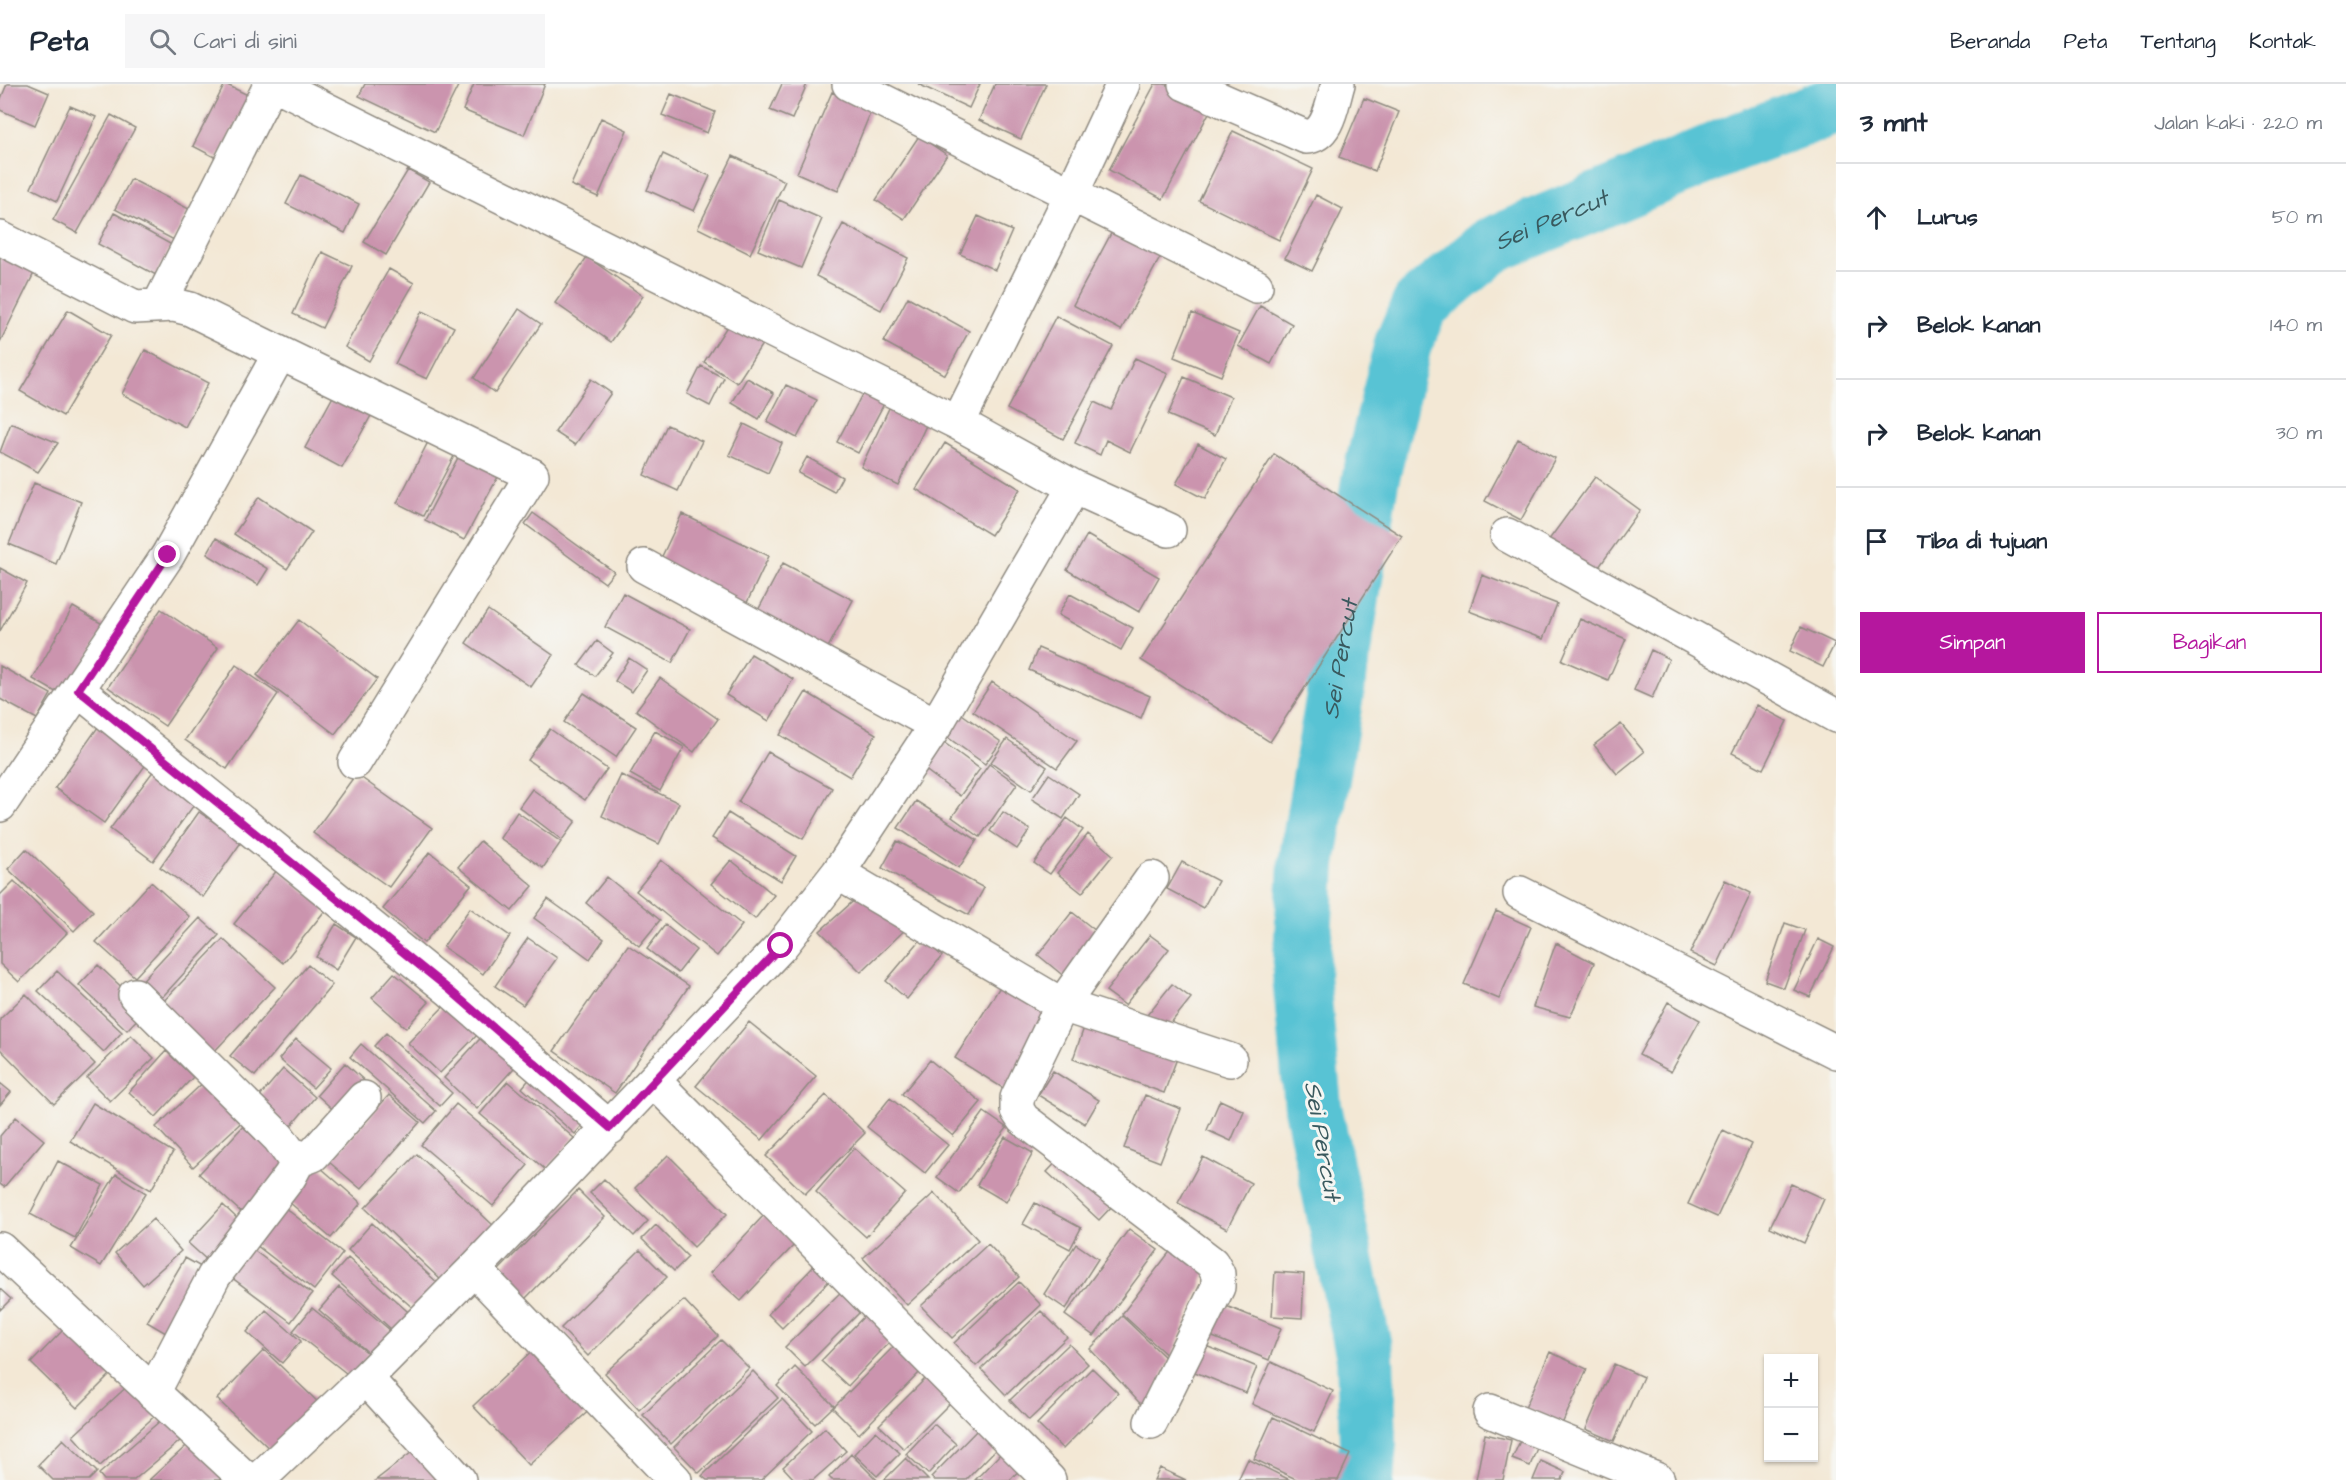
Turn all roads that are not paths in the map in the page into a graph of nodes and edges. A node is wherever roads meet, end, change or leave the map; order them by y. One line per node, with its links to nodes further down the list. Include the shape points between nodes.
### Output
1 (273, 84): 6 (street); 10 (street)
2 (849, 84): 7 (street)
3 (1122, 84): 7 (street)
4 (1185, 84): 5 (street, via 1306,137 1323,129)
5 (1338, 84)
6 (319, 94): 12 (street)
7 (1072, 193): 9 (street); 12 (street)
8 (0, 238): 10 (street, via 111,297 135,307)
9 (1256, 286)
10 (159, 305): 11 (street, via 190,309)
11 (280, 353): 17 (street, via 168,555); 20 (street, via 532,475)
12 (958, 423): 13 (street)
13 (1074, 487): 14 (street); 19 (street)
14 (1169, 530)
15 (1507, 535): 18 (street)
16 (644, 566): 19 (street)
17 (78, 690): 21 (street); 31 (street, via 451,991)
18 (1836, 716)
19 (936, 725): 22 (street)
20 (355, 762)
21 (0, 805)
22 (838, 873): 26 (street); 29 (street, via 781,946)
23 (1152, 878): 26 (street)
24 (1520, 893): 27 (street)
25 (135, 995): 32 (street)
26 (1062, 1005): 28 (street); 38 (street, via 1017,1098 1017,1110 1023,1119 1212,1263 1218,1274 1218,1287)
27 (1836, 1052)
28 (1230, 1060)
29 (654, 1081): 31 (street); 43 (street)
30 (364, 1098): 32 (street, via 313,1155 305,1158)
31 (610, 1128): 34 (street)
32 (291, 1154): 36 (street, via 297,1163 290,1176 214,1276)
33 (0, 1249): 36 (street)
34 (474, 1269): 35 (street); 42 (street)
35 (366, 1378): 40 (street); 41 (street)
36 (153, 1393): 39 (street)
37 (1490, 1411): 44 (street)
38 (1151, 1422)
39 (247, 1480)
40 (258, 1480)
41 (459, 1480)
42 (675, 1480)
43 (1049, 1480)
44 (1658, 1480)

